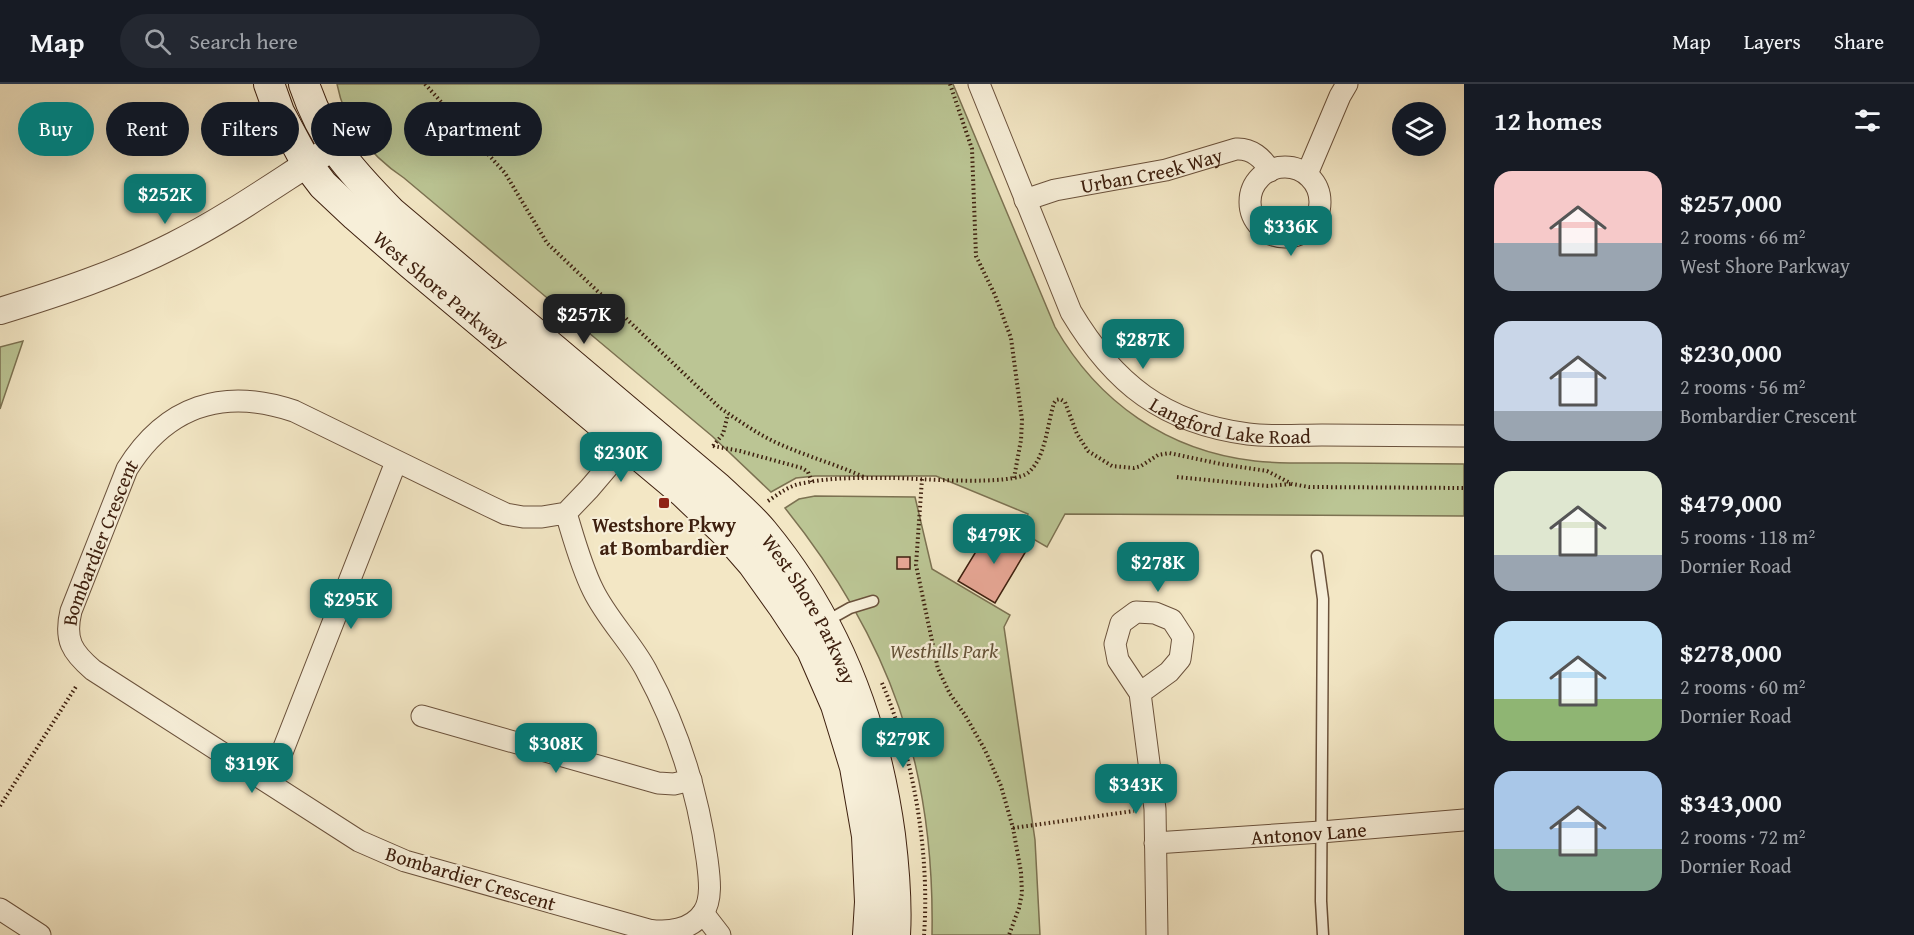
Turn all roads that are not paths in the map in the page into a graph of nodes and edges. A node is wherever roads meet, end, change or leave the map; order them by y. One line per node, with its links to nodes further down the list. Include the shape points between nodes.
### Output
1 (269, 84): 8 (main road, West Shore Parkway)
2 (304, 84): 5 (main road, West Shore Parkway)
3 (979, 84): 11 (street, Langford Lake Road)
4 (1347, 84): 10 (street)
5 (311, 105)
6 (320, 156): 8 (street)
7 (340, 156): 13 (main road, West Shore Parkway, via 391,212)
8 (307, 164): 12 (street, via 175,245 124,268); 13 (main road, West Shore Parkway, via 356,216)
9 (1270, 171): 10 (street, via 1281,167); 10 (street, via 1258,179 1251,191 1250,206 1263,230 1275,236 1289,237 1313,223 1319,210 1319,196); 11 (street, Urban Creek Way, via 1252,152 1236,149 1166,170 1055,190)
10 (1307, 174)
11 (1025, 200): 14 (street, Langford Lake Road, via 1071,312 1085,335 1118,376 1174,414 1209,427 1250,435)
12 (0, 311)
13 (636, 435): 16 (street); 19 (main road, West Shore Parkway)
14 (1464, 436)
15 (396, 462): 16 (street, Bombardier Crescent, via 506,514 542,517); 23 (street); 23 (street, Bombardier Crescent, via 275,404 229,401 177,417 139,450 122,480 71,611 68,636 72,647 93,670)
16 (566, 513): 22 (street, via 589,582 645,667 679,740)
17 (1317, 556): 25 (lane, via 1323,599)
18 (873, 601): 19 (lane, via 850,608)
19 (813, 628): 31 (main road, West Shore Parkway, via 812,651 836,705 855,767 867,836); 32 (main road, West Shore Parkway, via 838,650 874,749 893,860)
20 (1140, 693): 26 (street, via 1155,809)
21 (422, 716): 22 (street, via 658,783)
22 (691, 780): 28 (street, via 703,826 708,869 709,891)
23 (270, 783): 28 (street, Bombardier Crescent, via 359,841 405,861 649,930 675,931)
24 (1464, 820): 25 (street, Antonov Lane)
25 (1321, 832): 26 (street, Antonov Lane); 34 (lane)
26 (1155, 843): 33 (street)
27 (0, 909): 29 (street)
28 (703, 913): 30 (street)
29 (40, 935)
30 (720, 935)
31 (868, 935)
32 (895, 935)
33 (1157, 935)
34 (1323, 935)

